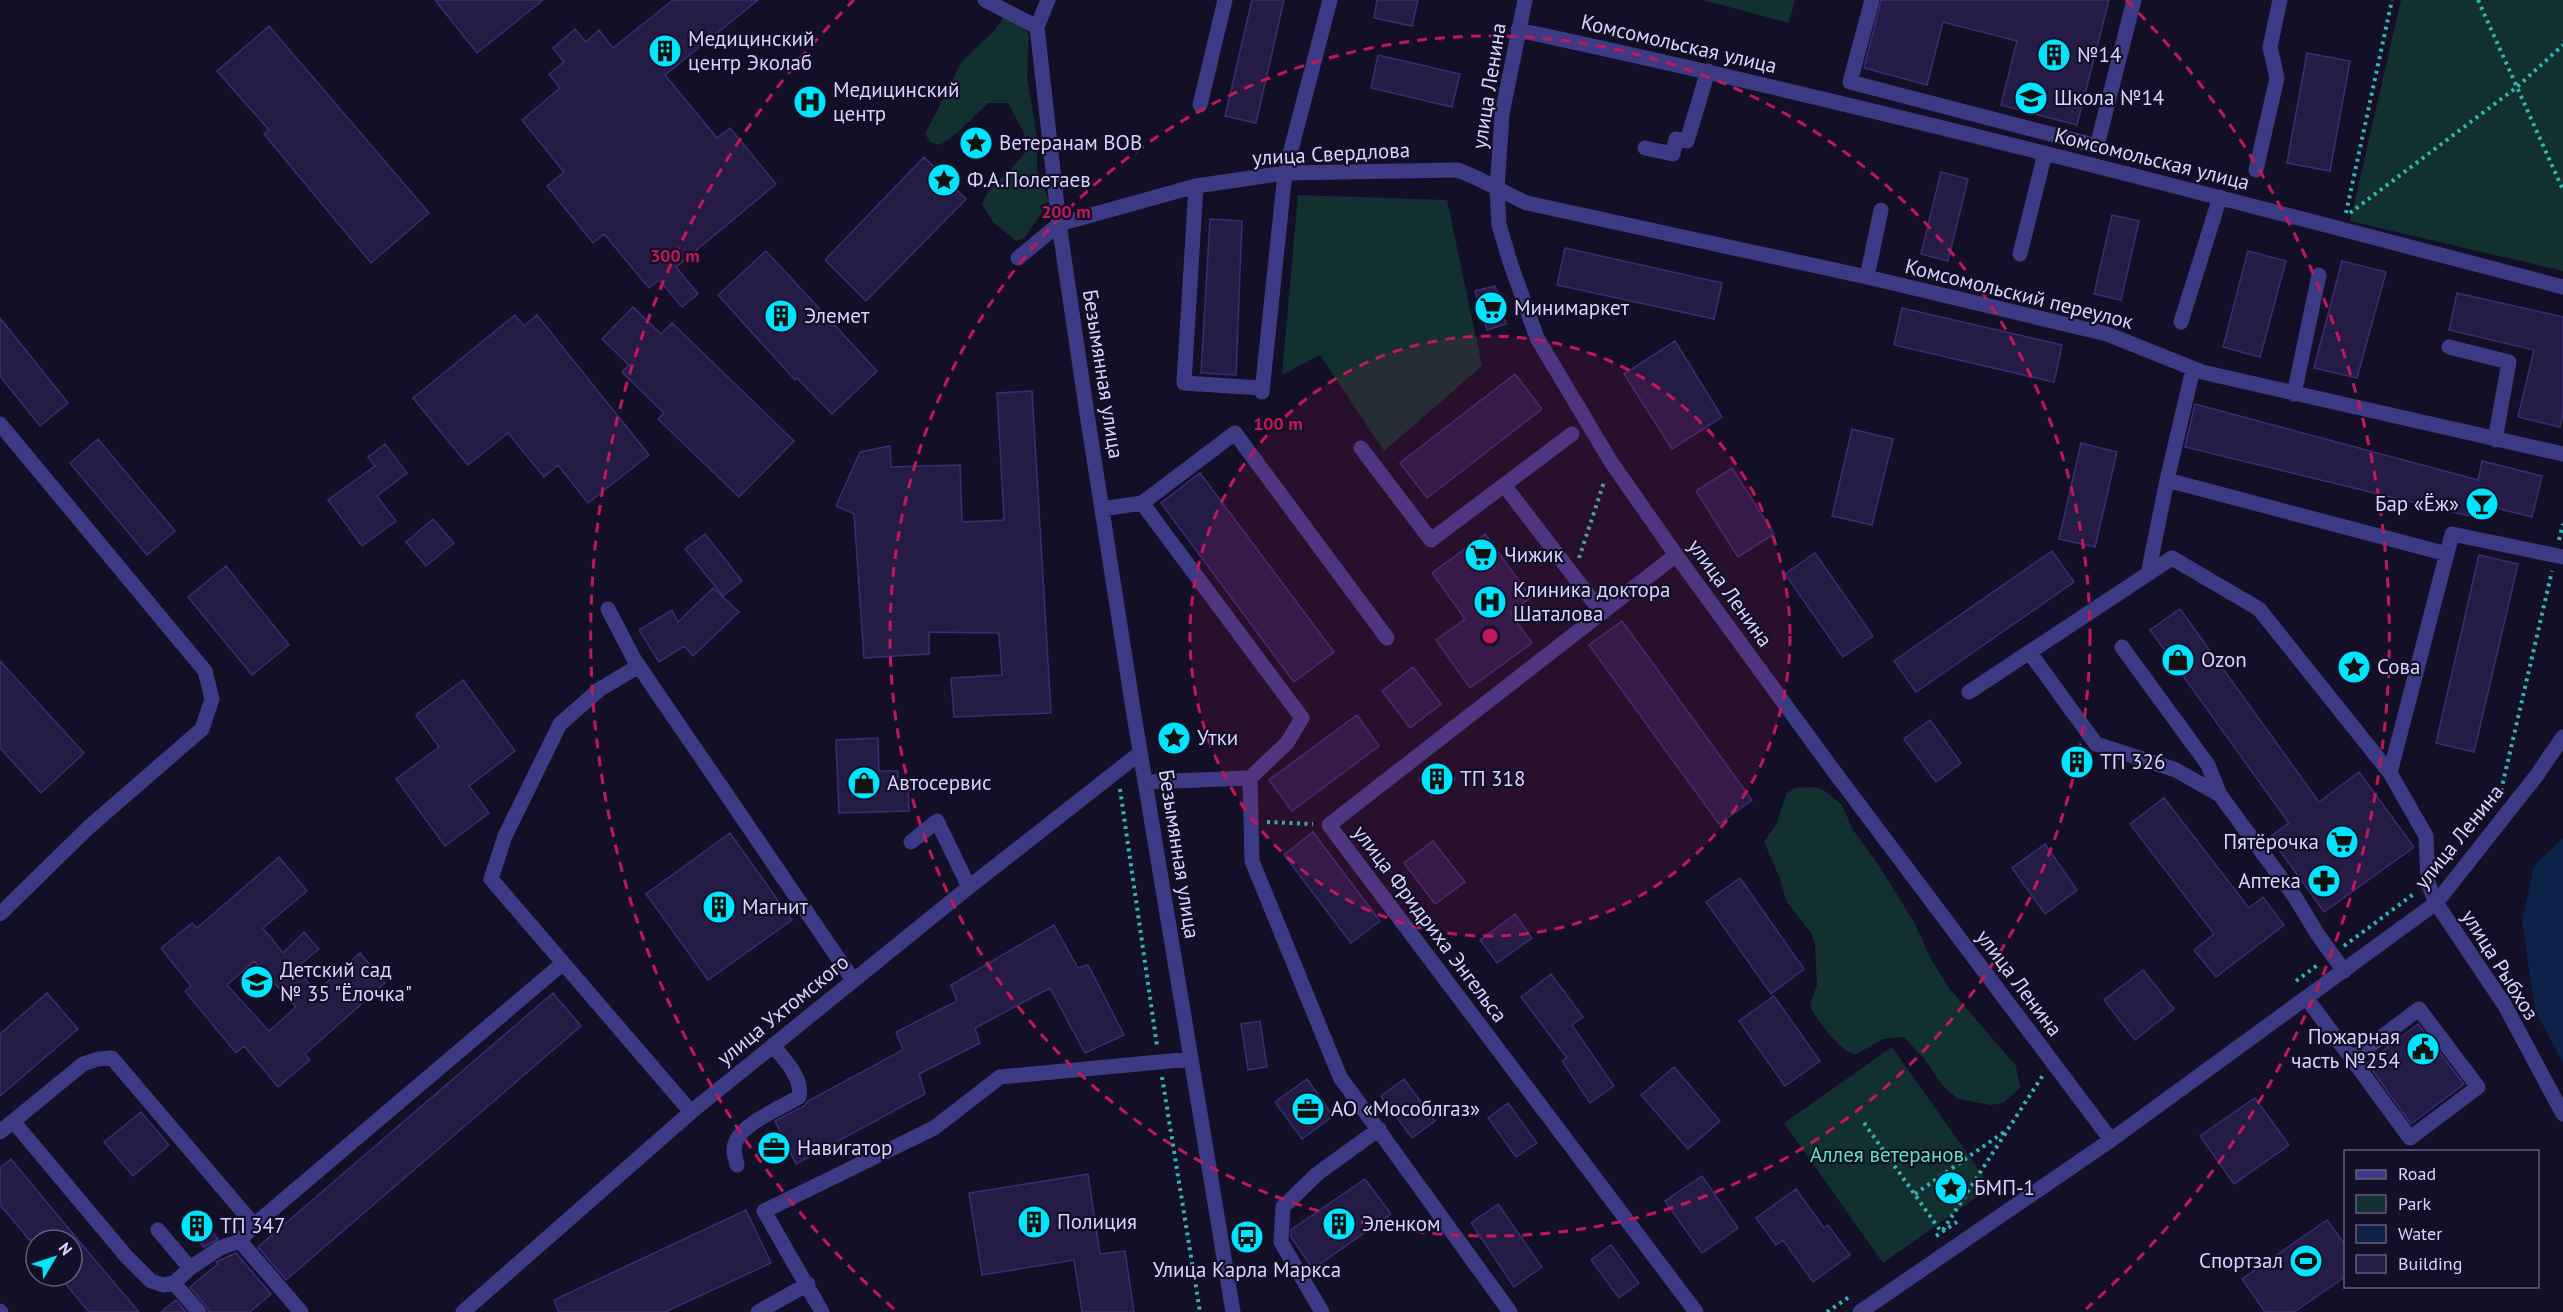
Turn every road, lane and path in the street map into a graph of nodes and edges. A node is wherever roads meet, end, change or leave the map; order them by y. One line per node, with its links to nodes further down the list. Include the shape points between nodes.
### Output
1 (986, 0): 11 (street)
2 (1048, 0): 11 (street)
3 (1225, 0): 16 (street)
4 (1330, 0): 20 (street)
5 (1525, 0): 12 (street, улица Ленина)
6 (1872, 0): 7 (street, via 1850,82 2097,146)
7 (2134, 0)
8 (2280, 0): 19 (street, via 2270,46 2277,78)
9 (2392, 0): 15 (path, via 2345,217)
10 (2478, 0): 15 (path)
11 (1037, 27): 26 (street, Безымянная улица)
12 (1518, 30): 14 (street, Комсомольская улица); 22 (street, улица Ленина, via 1502,114)
13 (2563, 45): 15 (path)
14 (1708, 70): 17 (street, via 1687,141 1676,139 1672,154); 18 (street, Комсомольская улица)
15 (2517, 87): 23 (path)
16 (1200, 105)
17 (1645, 148)
18 (2044, 153): 24 (street, Комсомольская улица); 27 (street)
19 (2256, 170)
20 (1285, 173): 21 (street, улица Свердлова); 21 (street, via 1262,390 1184,383); 22 (street, улица Свердлова, via 1457,170 1476,176)
21 (1196, 186): 26 (street, улица Свердлова)
22 (1497, 190): 30 (street, Комсомольский переулок, via 1527,203); 41 (street, улица Ленина, via 1499,225 1537,338)
23 (2563, 190)
24 (2220, 196): 31 (street, Комсомольская улица); 32 (street)
25 (1881, 210): 30 (street)
26 (1059, 224): 28 (street); 45 (street, Безымянная улица)
27 (2020, 254)
28 (1018, 258)
29 (2319, 275): 35 (street)
30 (1867, 277): 34 (street, Комсомольский переулок, via 2107,334)
31 (2563, 287)
32 (2181, 322)
33 (2449, 347): 38 (street, via 2509,362)
34 (2193, 369): 35 (street, Комсомольский переулок); 42 (street)
35 (2294, 394): 38 (street, Комсомольский переулок)
36 (0, 424): 73 (street, via 205,671 212,699 202,729 89,827)
37 (1572, 434): 43 (street)
38 (2495, 440): 40 (street, Комсомольский переулок)
39 (1361, 448): 43 (street, via 1431,540)
40 (2563, 454)
41 (1611, 462): 48 (street, улица Ленина); 51 (path)
42 (2167, 480): 47 (street); 50 (street)
43 (1504, 485): 51 (street)
44 (1142, 504): 45 (street); 54 (street, via 1235,433); 63 (street, via 1302,718 1287,743)
45 (1102, 509): 60 (street, Безымянная улица)
46 (2563, 524): 49 (path)
47 (2447, 554): 49 (street, via 2452,534); 62 (street)
48 (1676, 555): 53 (street, улица Фридриха Энгельса); 84 (street, улица Ленина)
49 (2559, 557): 65 (path)
50 (2148, 574): 56 (street); 62 (street, улица Рыбхоз, via 2172,558 2259,609)
51 (1573, 575): 53 (street)
52 (608, 609): 57 (street)
53 (1602, 613): 68 (street, улица Фридриха Энгельса)
54 (1388, 638)
55 (2122, 647): 66 (street, via 2208,765)
56 (2030, 652): 58 (street); 66 (street, via 2096,744 2176,770)
57 (639, 666): 75 (street, via 600,689 560,724 505,836 491,879); 77 (street)
58 (1969, 692)
59 (2563, 737): 72 (street, улица Ленина)
60 (1140, 753): 61 (street, улица Ухтомского); 64 (street, Безымянная улица)
61 (1117, 771): 71 (street, улица Ухтомского); 83 (path)
62 (2390, 773): 70 (street, улица Рыбхоз, via 2426,836)
63 (1250, 778): 64 (street); 67 (street)
64 (1146, 782): 81 (street, Безымянная улица)
65 (2501, 794)
66 (2220, 795): 74 (street)
67 (1251, 821): 68 (path); 89 (street, via 1252,861 1340,1077)
68 (1329, 825): 115 (street, улица Фридриха Энгельса)
69 (911, 842): 71 (street, via 936,821)
70 (2428, 883): 72 (street, улица Рыбхоз); 74 (path)
71 (969, 887): 77 (street, улица Ухтомского)
72 (2436, 903): 76 (street, улица Ленина); 86 (street, улица Рыбхоз, via 2504,1004)
73 (0, 914)
74 (2332, 955): 76 (street); 78 (path)
75 (562, 964): 85 (street); 96 (street)
76 (2344, 971): 79 (street, улица Ленина)
77 (853, 980): 80 (street, улица Ухтомского)
78 (2294, 983)
79 (2307, 999): 82 (street); 92 (street, улица Ленина)
80 (774, 1045): 85 (street, улица Ухтомского); 93 (street, via 796,1076 801,1088 799,1097 775,1108 736,1141)
81 (1191, 1059): 83 (street); 112 (street, Безымянная улица)
82 (2352, 1059): 82 (street, via 2419,1009 2478,1087 2410,1138)
83 (1159, 1061): 104 (street, via 1000,1077 934,1128 764,1211); 111 (path)
84 (2052, 1062): 90 (path); 92 (street, улица Ленина)
85 (691, 1112): 107 (street, улица Ухтомского)
86 (2563, 1114)
87 (13, 1121): 91 (street); 96 (street, via 83,1064 112,1058); 103 (street, via 142,1273 163,1285)
88 (1864, 1123): 94 (path)
89 (1378, 1129): 113 (street, via 1317,1174 1283,1207 1281,1242); 114 (street)
90 (2008, 1130): 94 (path); 98 (path)
91 (0, 1132)
92 (2111, 1140): 101 (street, улица Ленина)
93 (737, 1165)
94 (1915, 1194): 98 (path)
95 (1961, 1219): 98 (path)
96 (254, 1225): 100 (street)
97 (158, 1230): 102 (street)
98 (1942, 1232): 99 (path); 101 (path)
99 (1932, 1239)
100 (240, 1241): 102 (street, via 220,1248); 106 (street)
101 (1953, 1248): 117 (street, улица Ленина)
102 (190, 1268): 103 (street)
103 (174, 1283): 108 (street)
104 (808, 1284): 109 (street); 110 (street)
105 (1856, 1292): 116 (path)
106 (296, 1310)
107 (469, 1310)
108 (199, 1312)
109 (758, 1312)
110 (822, 1312)
111 (1200, 1312)
112 (1233, 1312)
113 (1322, 1312)
114 (1510, 1312)
115 (1696, 1312)
116 (1827, 1312)
117 (1860, 1312)

